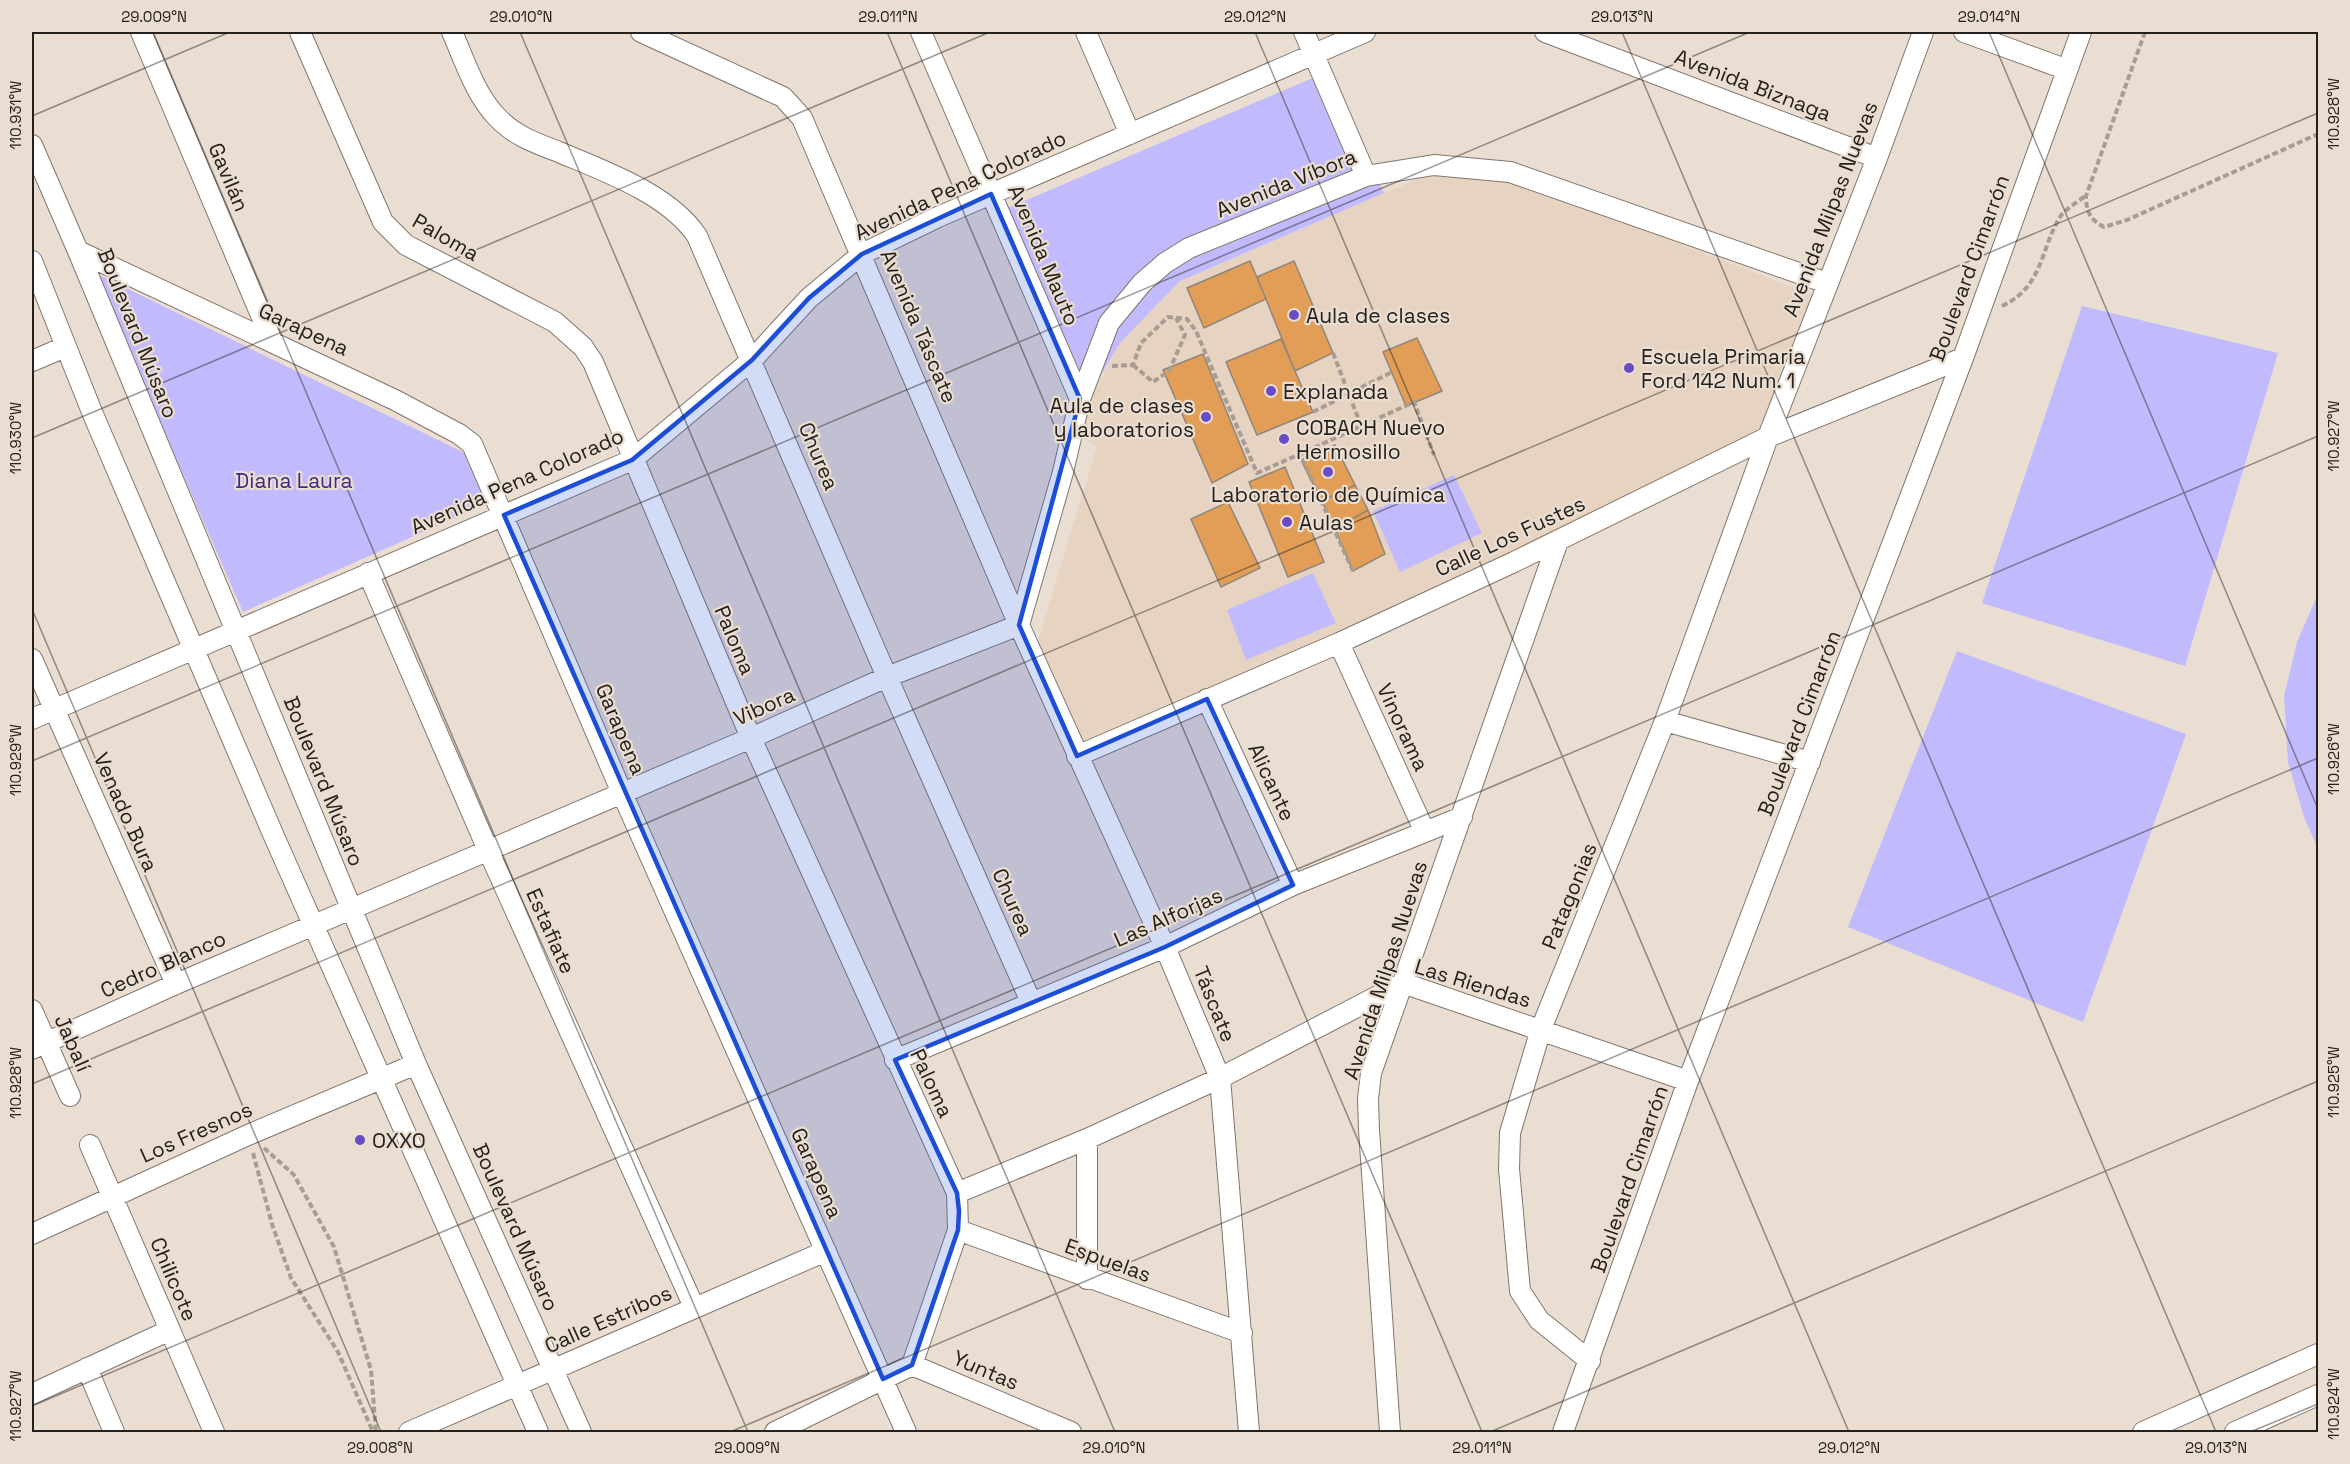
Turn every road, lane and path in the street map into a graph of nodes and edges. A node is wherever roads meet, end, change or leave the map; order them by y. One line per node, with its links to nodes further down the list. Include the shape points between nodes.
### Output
1 (141, 32): 29 (street, Gavilán)
2 (300, 32): 45 (street, Paloma, via 383,222 406,245 555,322 570,334 593,362)
3 (452, 32): 33 (street, Churea, via 482,96 495,116 516,134 601,170 674,208 688,222)
4 (641, 32): 24 (street, Avenida Táscate, via 773,92 795,106)
5 (921, 32): 21 (street, Avenida Mauto)
6 (1086, 32): 16 (street)
7 (1304, 32): 14 (street)
8 (1365, 32): 14 (street, Avenida Pena Colorado)
9 (1545, 32): 19 (street, Avenida Biznaga)
10 (1923, 32): 19 (street, Avenida Milpas Nuevas)
11 (1964, 32): 15 (street)
12 (2081, 32): 15 (street, Boulevard Cimarrón)
13 (2145, 32): 22 (path)
14 (1315, 56): 16 (street, Avenida Pena Colorado); 20 (street)
15 (2065, 69): 27 (street, Boulevard Cimarrón)
16 (1130, 134): 21 (street, Avenida Pena Colorado)
17 (2319, 134): 22 (path, via 2104,227 2095,222 2086,208)
18 (32, 145): 23 (street, Boulevard Músaro)
19 (1878, 158): 26 (street, Avenida Milpas Nuevas)
20 (1366, 176): 26 (street, Avenida Víbora, via 1434,165 1510,172); 36 (street, Avenida Víbora, via 1189,248 1165,263 1142,283 1109,323)
21 (991, 194): 24 (street, Avenida Pena Colorado); 39 (street, Avenida Mauto)
22 (2086, 196): 27 (path, via 2061,216 2037,275 2015,300)
23 (78, 251): 29 (street, Garapena); 51 (street, Boulevard Músaro)
24 (862, 254): 33 (street, Avenida Pena Colorado, via 809,298); 50 (street, Avenida Táscate)
25 (32, 261): 30 (street)
26 (1827, 283): 42 (street, Avenida Milpas Nuevas)
27 (1978, 317): 32 (street, Boulevard Cimarrón)
28 (1176, 318): 35 (path, via 1168,317 1141,343); 35 (path, via 1185,335 1169,371 1153,382); 43 (path, via 1187,319 1196,331 1257,472)
29 (272, 341): 46 (street, Garapena, via 459,434 472,444)
30 (65, 347): 34 (street); 53 (street)
31 (1333, 353): 38 (path)
32 (1963, 358): 42 (street, Calle Los Fustes); 62 (street, Boulevard Cimarrón)
33 (752, 360): 45 (street, Avenida Pena Colorado); 55 (street, Churea)
34 (32, 361)
35 (1133, 365): 36 (path)
36 (1092, 366): 39 (street, Avenida Víbora)
37 (1392, 372): 38 (path)
38 (1348, 393): 40 (path); 41 (path)
39 (1080, 399): 50 (street)
40 (1313, 412)
41 (1362, 428): 43 (path); 44 (path, via 1414,402)
42 (1768, 437): 47 (street, Calle Los Fustes); 59 (street, Patagonias)
43 (1300, 454): 48 (path)
44 (1434, 454)
45 (632, 460): 46 (street, Avenida Pena Colorado); 60 (street, Paloma)
46 (504, 515): 49 (street, Avenida Pena Colorado); 63 (street, Garapena)
47 (1558, 541): 52 (street, Calle Los Fustes); 64 (street, Avenida Milpas Nuevas)
48 (1353, 571)
49 (368, 573): 51 (street, Avenida Pena Colorado); 66 (street, Estafiate)
50 (1019, 625): 55 (street, Vibora); 61 (street, Táscate)
51 (237, 633): 53 (street, Avenida Pena Colorado); 68 (street, Boulevard Músaro)
52 (1339, 643): 56 (street, Calle Los Fustes); 65 (street, Vinorama)
53 (196, 650): 57 (street, Avenida Pena Colorado); 69 (street)
54 (32, 659): 57 (street, Venado Bura)
55 (887, 677): 60 (street, Vibora); 73 (street, Churea)
56 (1208, 699): 61 (street, Calle Los Fustes); 67 (street, Alicante)
57 (55, 709): 58 (street, Avenida Pena Colorado); 72 (street, Venado Bura)
58 (32, 720)
59 (1665, 721): 62 (street); 75 (street, Patagonias)
60 (751, 738): 63 (street, Vibora); 77 (street, Paloma)
61 (1077, 756): 70 (street, Táscate)
62 (1810, 762): 81 (street, Boulevard Cimarrón)
63 (622, 793): 66 (street, Vibora); 90 (street, Garapena)
64 (1462, 817): 65 (street, Las Alforjas); 71 (street, Avenida Milpas Nuevas)
65 (1424, 830): 67 (street, Las Alforjas)
66 (488, 850): 68 (street, Vibora); 92 (street, Estafiate)
67 (1293, 885): 70 (street, Las Alforjas)
68 (351, 910): 69 (street, Vibora); 78 (street, Boulevard Músaro)
69 (315, 925): 72 (street, Cedro Blanco); 80 (street)
70 (1166, 947): 73 (street, Las Alforjas); 79 (street, Táscate)
71 (1403, 983): 75 (street, Las Riendas); 79 (street, Las Riendas); 114 (street, Avenida Milpas Nuevas, via 1371,1073 1368,1099)
72 (176, 984): 76 (street, Cedro Blanco)
73 (1031, 1002): 77 (street, Las Alforjas)
74 (32, 1010): 76 (street, Jabalí)
75 (1541, 1029): 81 (street, Las Riendas); 96 (street, Patagonias, via 1510,1133 1509,1169 1520,1291 1539,1320)
76 (39, 1046): 82 (street, Jabalí)
77 (895, 1060): 86 (street, Paloma)
78 (416, 1064): 80 (street, Los Fresnos); 99 (street, Boulevard Músaro)
79 (1220, 1078): 84 (street, Las Riendas); 94 (street, Táscate)
80 (382, 1079): 83 (street, Los Fresnos); 101 (street)
81 (1688, 1081): 96 (street, Boulevard Cimarrón)
82 (70, 1096)
83 (248, 1135): 87 (street, Los Fresnos); 106 (path, via 291,1278 338,1352); 106 (path, via 294,1175 334,1246 372,1370)
84 (1088, 1139): 86 (street, Las Riendas); 91 (street)
85 (90, 1145): 87 (street, Chilicote)
86 (957, 1193): 88 (street, Paloma)
87 (112, 1197): 89 (street, Los Fresnos); 93 (street, Chilicote)
88 (958, 1230): 91 (street, Espuelas); 97 (street, Paloma)
89 (32, 1234)
90 (826, 1251): 92 (street, Calle Estribos); 100 (street, Garapena)
91 (1087, 1279): 94 (street, Espuelas)
92 (694, 1307): 99 (street, Calle Estribos)
93 (170, 1330): 98 (street); 105 (street, Chilicote)
94 (1242, 1333): 113 (street, Táscate)
95 (2319, 1354): 116 (street)
96 (1590, 1361): 115 (street, Boulevard Cimarrón)
97 (912, 1365): 100 (street); 112 (street, Yuntas)
98 (87, 1368): 102 (street); 104 (street)
99 (554, 1369): 101 (street, Calle Estribos); 109 (street, Boulevard Músaro)
100 (883, 1379): 110 (street); 111 (street, Garapena)
101 (517, 1385): 107 (street, Calle Estribos); 108 (street)
102 (32, 1394)
103 (2319, 1395): 117 (street)
104 (114, 1432)
105 (214, 1432)
106 (375, 1432)
107 (409, 1432)
108 (538, 1432)
109 (581, 1432)
110 (775, 1432)
111 (906, 1432)
112 (1071, 1432)
113 (1249, 1432)
114 (1390, 1432)
115 (1563, 1432)
116 (2143, 1432)
117 (2235, 1432)

